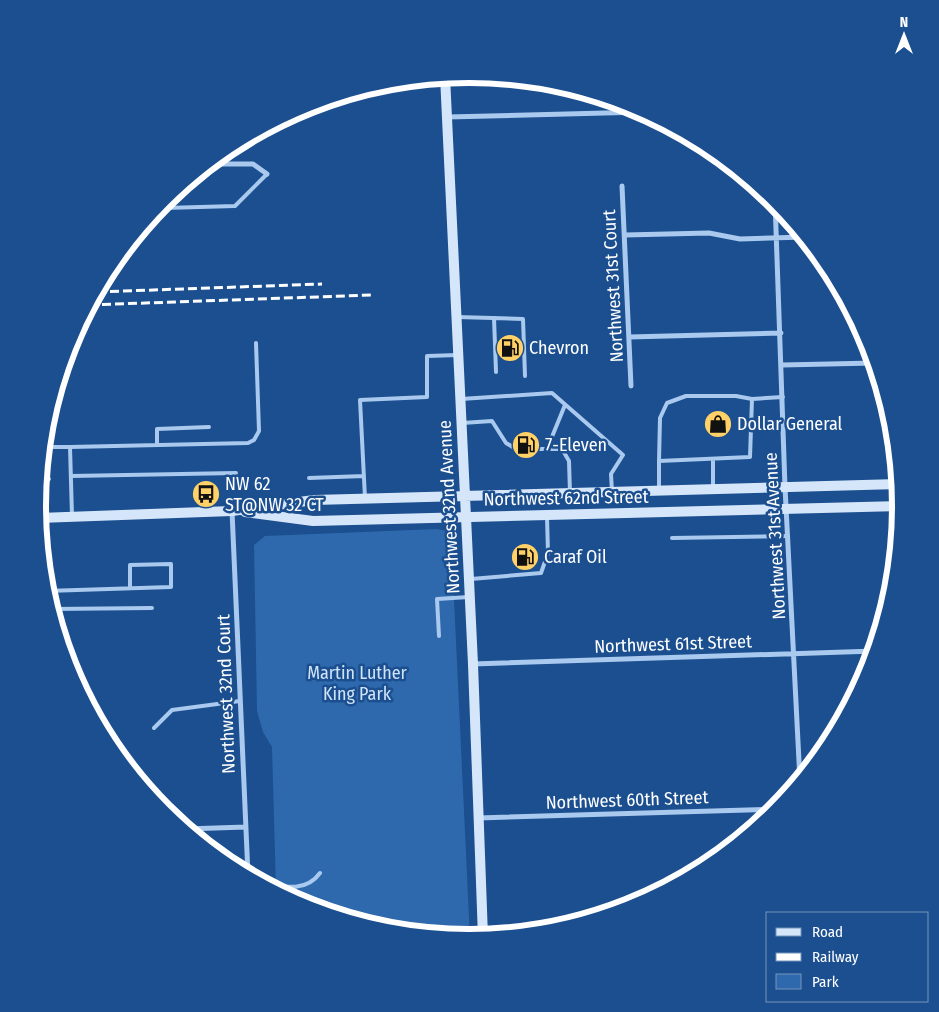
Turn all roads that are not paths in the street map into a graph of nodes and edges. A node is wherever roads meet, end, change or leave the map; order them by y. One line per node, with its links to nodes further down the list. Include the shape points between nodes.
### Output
1 (445, 84): 3 (main road, Northwest 32nd Avenue)
2 (625, 112): 3 (street)
3 (447, 117): 12 (main road, Northwest 32nd Avenue)
4 (224, 162): 5 (street, via 253,164)
5 (267, 174): 7 (lane, via 235,206)
6 (622, 186): 9 (street, Northwest 31st Court)
7 (169, 208)
8 (776, 214): 11 (street, Northwest 31st Avenue)
9 (624, 235): 11 (street, via 709,233 740,239); 15 (street, Northwest 31st Court)
10 (796, 237): 11 (street)
11 (777, 238): 14 (street, Northwest 31st Avenue)
12 (457, 317): 13 (lane); 17 (main road, Northwest 32nd Avenue)
13 (494, 318): 20 (lane); 21 (lane, via 523,319)
14 (781, 333): 15 (street); 19 (street, Northwest 31st Avenue)
15 (629, 337): 22 (street, Northwest 31st Court)
16 (256, 343): 29 (lane, via 259,431 254,440 248,443)
17 (458, 355): 24 (main road, Northwest 32nd Avenue); 37 (lane, via 427,356 427,397 360,400)
18 (868, 363): 19 (street)
19 (782, 365): 23 (street, Northwest 31st Avenue)
20 (496, 372)
21 (525, 376)
22 (632, 386)
23 (783, 397): 25 (lane); 40 (street, Northwest 31st Avenue)
24 (461, 399): 26 (lane, via 552,393); 27 (main road, Northwest 32nd Avenue)
25 (752, 399): 33 (lane, via 750,457); 34 (lane, via 686,396 667,403 660,418)
26 (565, 405): 32 (lane); 43 (lane, via 623,455 611,474)
27 (462, 423): 32 (lane, via 492,421 506,442 516,449); 45 (main road, Northwest 32nd Avenue)
28 (209, 427): 29 (lane, via 157,428)
29 (157, 445): 30 (lane)
30 (70, 446): 31 (lane); 36 (lane)
31 (51, 447)
32 (547, 449): 44 (lane, via 562,449 569,461)
33 (712, 459): 34 (lane); 41 (lane)
34 (659, 460): 42 (lane)
35 (236, 473): 36 (lane)
36 (71, 476): 51 (lane)
37 (364, 476): 38 (lane); 46 (lane)
38 (309, 478)
39 (892, 484): 40 (main road, Northwest 62nd Street)
40 (785, 487): 41 (main road, Northwest 62nd Street); 48 (street, Northwest 31st Avenue)
41 (713, 489): 42 (main road, Northwest 62nd Street)
42 (659, 490): 43 (main road, Northwest 62nd Street)
43 (612, 492): 44 (main road, Northwest 62nd Street)
44 (570, 493): 45 (main road, Northwest 62nd Street)
45 (465, 496): 46 (main road, Northwest 62nd Street); 52 (main road, Northwest 32nd Avenue)
46 (365, 498): 49 (main road, Northwest 62nd Street, via 314,500)
47 (893, 506): 48 (main road, Northwest 62nd Street)
48 (786, 509): 50 (main road, Northwest 62nd Street); 54 (street, Northwest 31st Avenue)
49 (232, 511): 51 (main road, Northwest 62nd Street); 52 (main road, Northwest 62nd Street, via 313,521); 66 (street, Northwest 32nd Court)
50 (547, 515): 52 (main road, Northwest 62nd Street); 56 (lane, via 548,553 541,573)
51 (72, 517): 53 (main road, Northwest 62nd Street)
52 (466, 517): 56 (main road, Northwest 32nd Avenue)
53 (46, 518)
54 (788, 536): 55 (lane); 64 (street, Northwest 31st Avenue)
55 (672, 538)
56 (468, 579): 59 (main road, Northwest 32nd Avenue)
57 (130, 588): 57 (lane, via 172,587 171,564 130,565); 58 (lane)
58 (54, 591)
59 (469, 597): 62 (lane, via 437,599); 65 (main road, Northwest 32nd Avenue)
60 (152, 608): 61 (lane)
61 (59, 609)
62 (439, 636)
63 (867, 651): 64 (street, Northwest 61st Street)
64 (795, 653): 65 (street, Northwest 61st Street); 68 (street, Northwest 31st Avenue)
65 (473, 664): 70 (main road, Northwest 32nd Avenue)
66 (240, 701): 67 (lane, via 172,710); 71 (street, Northwest 32nd Court)
67 (154, 728)
68 (800, 771)
69 (764, 809): 70 (street, Northwest 60th Street)
70 (478, 818): 76 (main road, Northwest 32nd Avenue)
71 (246, 826): 72 (street); 73 (street, Northwest 32nd Court)
72 (197, 829)
73 (248, 867)
74 (320, 873): 75 (lane, via 310,884)
75 (282, 886)
76 (483, 929)

